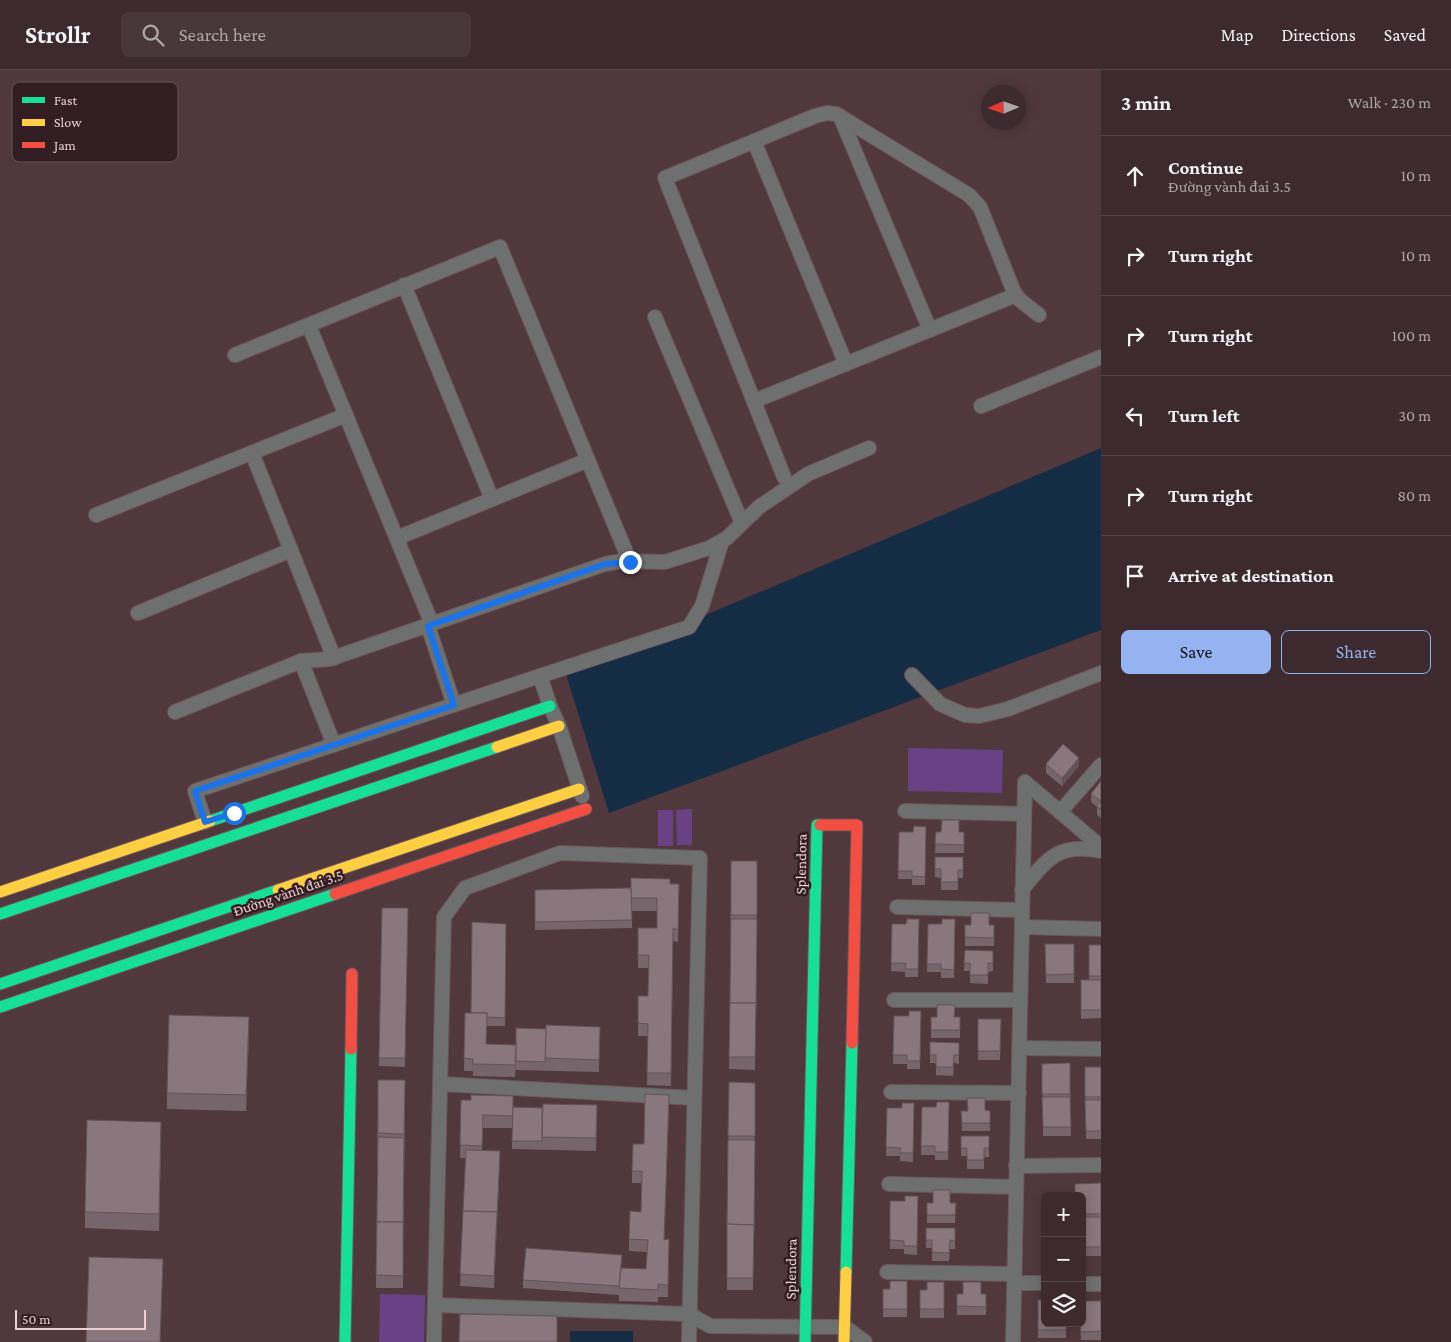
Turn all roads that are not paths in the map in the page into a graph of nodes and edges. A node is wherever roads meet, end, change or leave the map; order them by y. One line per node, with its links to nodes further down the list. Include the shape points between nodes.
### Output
1 (840, 116): 2 (street, via 832,112 815,116); 4 (street, via 977,202); 8 (street)
2 (754, 141): 11 (street); 12 (street, via 665,178)
3 (404, 286): 7 (street); 17 (street, via 500,247); 19 (street)
4 (1016, 295): 5 (street); 8 (street)
5 (1039, 314)
6 (655, 317): 21 (street)
7 (309, 326): 9 (street); 14 (street)
8 (930, 330): 11 (street)
9 (235, 355)
10 (1101, 358): 13 (street)
11 (846, 364): 12 (street)
12 (754, 401): 18 (street)
13 (981, 406)
14 (346, 416): 16 (street); 22 (street)
15 (869, 448): 21 (street, via 808,474 758,507)
16 (252, 453): 20 (street); 24 (street)
17 (588, 460): 19 (street); 25 (street)
18 (784, 477)
19 (492, 500): 22 (street)
20 (96, 515)
21 (742, 523): 23 (street)
22 (397, 538): 27 (street)
23 (722, 541): 25 (street, via 689,556 665,562); 32 (street, via 702,606 689,627)
24 (291, 550): 26 (street); 28 (street)
25 (630, 562): 27 (street, via 605,564)
26 (138, 613)
27 (430, 625): 28 (street); 33 (street)
28 (334, 658): 29 (street)
29 (301, 661): 35 (street); 37 (street)
30 (1101, 673): 31 (street, via 1008,709 979,716 964,715 940,704)
31 (912, 675)
32 (540, 676): 33 (street); 34 (street)
33 (454, 705): 37 (street)
34 (550, 706): 36 (street); 44 (main road)
35 (175, 712)
36 (559, 726): 39 (street); 51 (main road)
37 (334, 745): 44 (street, via 195,791)
38 (1101, 765): 42 (street)
39 (579, 789): 40 (street); 55 (main road, Đường vành đai 3.5)
40 (586, 809): 58 (main road, Đường vành đai 3.5)
41 (904, 811): 43 (street)
42 (1060, 812): 43 (street, via 1025,782); 45 (street)
43 (1024, 814): 47 (street)
44 (205, 822): 48 (main road)
45 (1101, 847)
46 (1101, 851): 47 (street, via 1084,848 1066,850 1049,859)
47 (1022, 890): 50 (street)
48 (0, 892)
49 (897, 907): 50 (street)
50 (1022, 910): 52 (street)
51 (0, 914)
52 (1022, 927): 53 (street); 57 (street)
53 (1101, 929)
54 (352, 974): 78 (main road)
55 (0, 984)
56 (894, 1000): 57 (street)
57 (1020, 1000): 59 (street)
58 (0, 1006)
59 (1019, 1048): 60 (street); 63 (street)
60 (1101, 1049)
61 (440, 1084): 64 (street); 64 (street, via 444,917 464,888 560,853 700,858); 74 (street)
62 (891, 1092): 63 (street)
63 (1019, 1093): 66 (street)
64 (694, 1098): 75 (street)
65 (1101, 1164): 66 (street)
66 (1016, 1166): 68 (street)
67 (889, 1184): 68 (street)
68 (1016, 1187): 70 (street)
69 (887, 1272): 70 (street)
70 (1014, 1278): 71 (street); 84 (street)
71 (1041, 1283)
72 (1086, 1284): 73 (street)
73 (1101, 1284)
74 (435, 1305): 75 (street); 79 (street)
75 (689, 1314): 76 (street, via 710,1326); 80 (street)
76 (805, 1327): 77 (street); 77 (main road, Splendora, via 817,825 858,825); 81 (main road, Splendora)
77 (845, 1327): 82 (main road, Splendora); 83 (street)
78 (344, 1342)
79 (434, 1342)
80 (689, 1342)
81 (805, 1342)
82 (844, 1342)
83 (865, 1342)
84 (1013, 1342)

